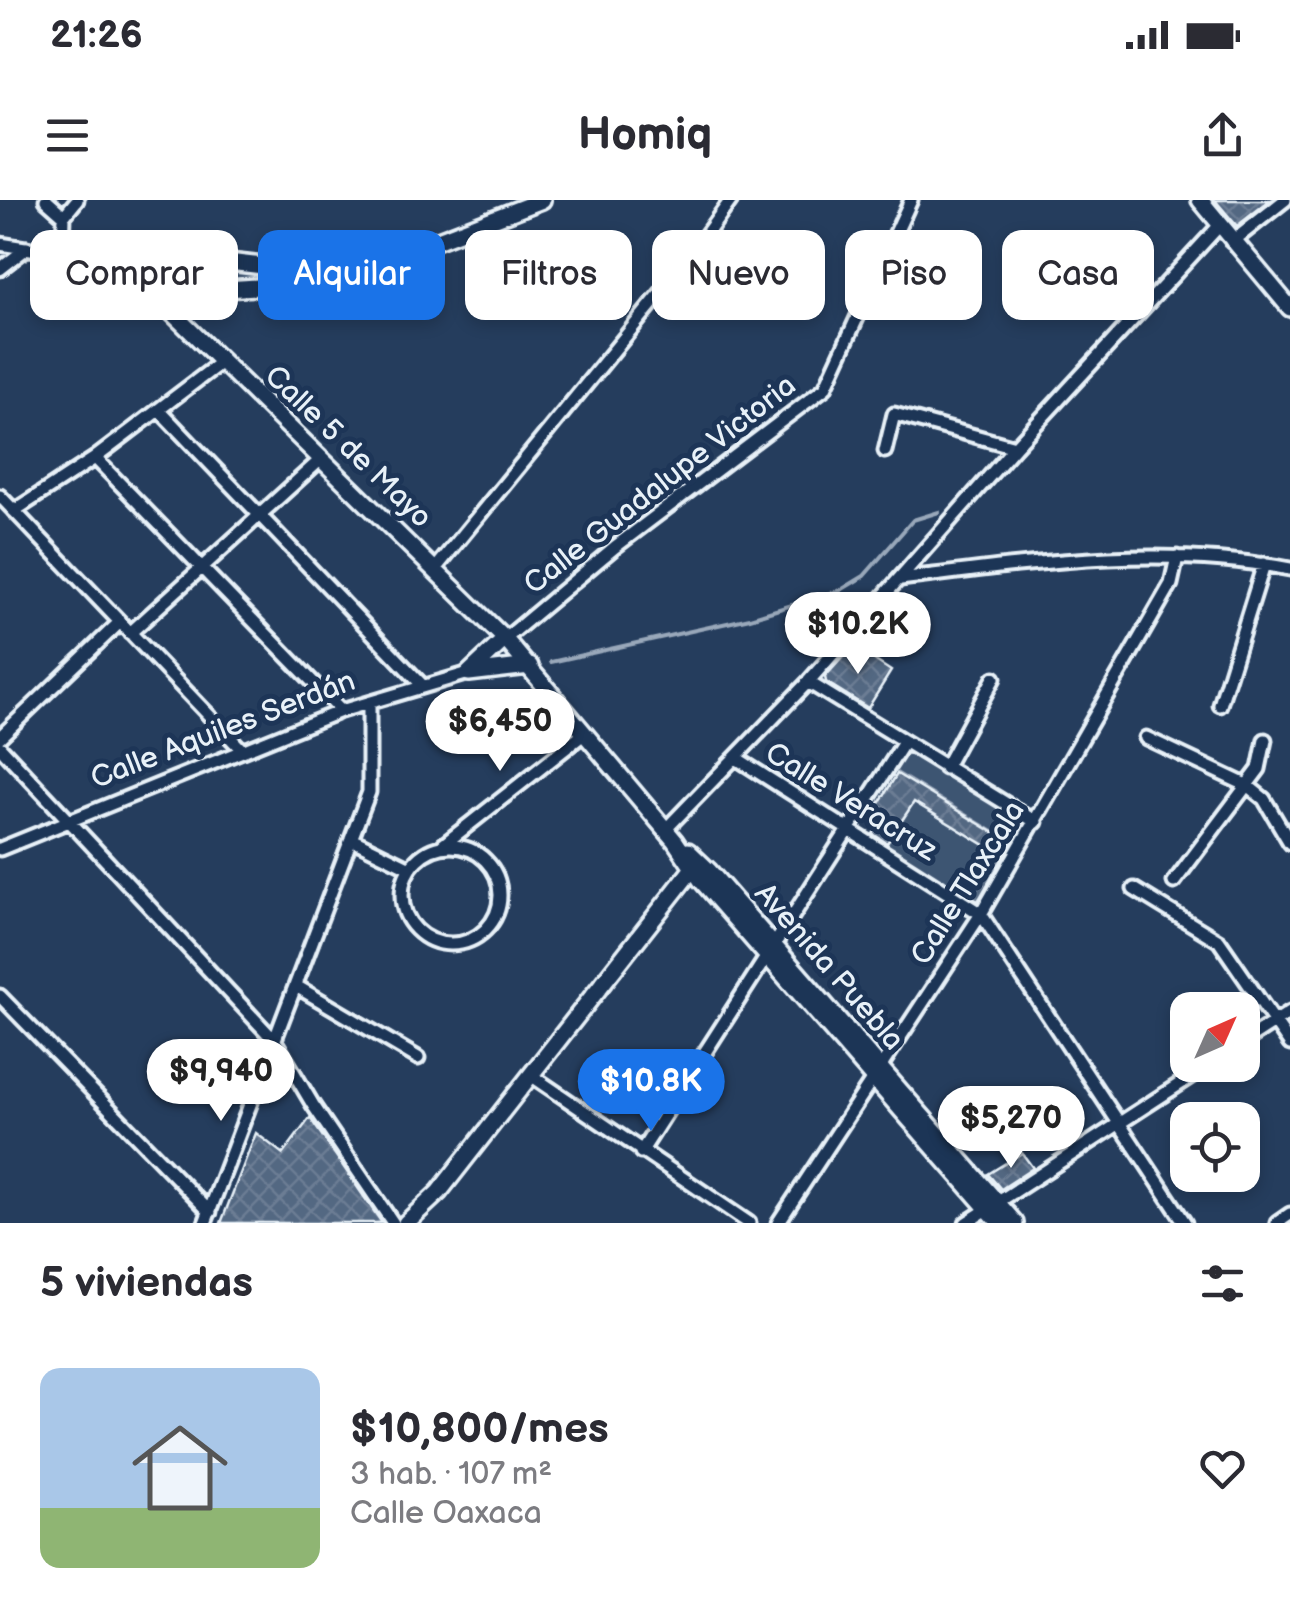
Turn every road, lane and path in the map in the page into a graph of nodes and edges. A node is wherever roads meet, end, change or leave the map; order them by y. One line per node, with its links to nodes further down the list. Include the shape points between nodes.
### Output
1 (46, 200): 9 (street)
2 (76, 200): 9 (street)
3 (542, 200): 8 (street)
4 (731, 200): 32 (street)
5 (911, 200): 37 (street, Calle Guadalupe Victoria, via 825,388)
6 (1200, 200): 10 (street)
7 (1286, 200): 13 (street)
8 (516, 204): 12 (street)
9 (64, 216): 11 (street)
10 (1219, 226): 13 (street); 22 (street)
11 (64, 230)
12 (445, 234)
13 (1232, 242): 18 (street)
14 (0, 244): 15 (street)
15 (27, 248): 16 (street); 17 (street)
16 (30, 249)
17 (0, 270)
18 (1290, 308)
19 (178, 320): 20 (street, Calle 5 de Mayo)
20 (220, 363): 21 (street); 25 (street, Calle 5 de Mayo)
21 (158, 410): 24 (street); 28 (street)
22 (1015, 448): 23 (street, via 894,414); 34 (street)
23 (886, 450)
24 (96, 458): 27 (street); 31 (street)
25 (320, 460): 28 (street); 32 (street, Calle 5 de Mayo)
26 (0, 496): 27 (street)
27 (14, 511): 35 (street)
28 (259, 514): 31 (street); 42 (street)
29 (1176, 557): 30 (street); 34 (street, via 1074,558); 57 (street, Calle Tlaxcala, via 1171,584)
30 (1264, 564): 33 (street); 44 (street)
31 (201, 566): 36 (street); 45 (street)
32 (436, 568): 37 (street, Calle 5 de Mayo)
33 (1290, 570)
34 (901, 579): 41 (street)
35 (120, 622): 36 (street); 47 (street)
36 (130, 633): 52 (street)
37 (506, 639): 38 (street, Avenida Puebla); 39 (street, Calle Aquiles Serdán)
38 (530, 666): 39 (street, Calle Aquiles Serdán); 46 (street, Avenida Puebla)
39 (469, 673): 42 (street, Calle Aquiles Serdán)
40 (994, 678): 54 (street)
41 (808, 682): 50 (street); 53 (street)
42 (423, 686): 43 (street, Calle Aquiles Serdán)
43 (369, 702): 45 (street, Calle Aquiles Serdán); 60 (street, via 368,792)
44 (1220, 705)
45 (341, 711): 52 (street, Calle Aquiles Serdán)
46 (585, 733): 59 (street, Avenida Puebla); 62 (street)
47 (0, 737)
48 (1146, 738): 55 (street)
49 (1265, 740): 55 (street)
50 (903, 744): 54 (street); 58 (street)
51 (0, 748): 56 (street)
52 (242, 750): 56 (street, Calle Aquiles Serdán)
53 (736, 758): 58 (street, Calle Veracruz); 59 (street)
54 (945, 768): 57 (street)
55 (1248, 786): 61 (street, via 1264,798); 66 (street)
56 (69, 820): 63 (street, Calle Aquiles Serdán); 75 (street)
57 (1036, 822): 68 (street, Calle Tlaxcala)
58 (848, 830): 68 (street, Calle Veracruz); 69 (street)
59 (670, 836): 64 (street, Avenida Puebla)
60 (351, 839): 65 (street); 70 (street)
61 (1290, 843)
62 (440, 848): 65 (street); 65 (street, via 470,848 495,870 496,910 478,934 450,944 417,932 402,905)
63 (0, 849)
64 (696, 864): 69 (street, Avenida Puebla); 79 (street)
65 (410, 868)
66 (1174, 882)
67 (1134, 889): 73 (street, via 1220,941)
68 (982, 914): 78 (street, Calle Tlaxcala); 81 (street, Calle Veracruz)
69 (772, 952): 78 (street, Avenida Puebla); 82 (street)
70 (296, 986): 75 (street); 77 (street)
71 (0, 996): 86 (street)
72 (1290, 1012): 73 (street)
73 (1275, 1022): 74 (street); 76 (street)
74 (1260, 1032)
75 (276, 1041): 86 (street); 87 (street)
76 (1290, 1044)
77 (418, 1058)
78 (877, 1073): 84 (street, Avenida Puebla); 91 (street, Calle Tlaxcala)
79 (532, 1076): 82 (street); 83 (street)
80 (1183, 1082): 81 (street)
81 (1120, 1123): 84 (street); 95 (street, Calle Veracruz)
82 (642, 1152): 90 (street)
83 (439, 1192): 88 (street); 89 (street)
84 (992, 1206): 92 (street); 93 (street, Avenida Puebla); 94 (street, Avenida Puebla)
85 (1290, 1214): 96 (street)
86 (207, 1218)
87 (393, 1223)
88 (406, 1223)
89 (422, 1223)
90 (749, 1223)
91 (778, 1223)
92 (966, 1223)
93 (1000, 1223)
94 (1016, 1223)
95 (1185, 1223)
96 (1277, 1223)

